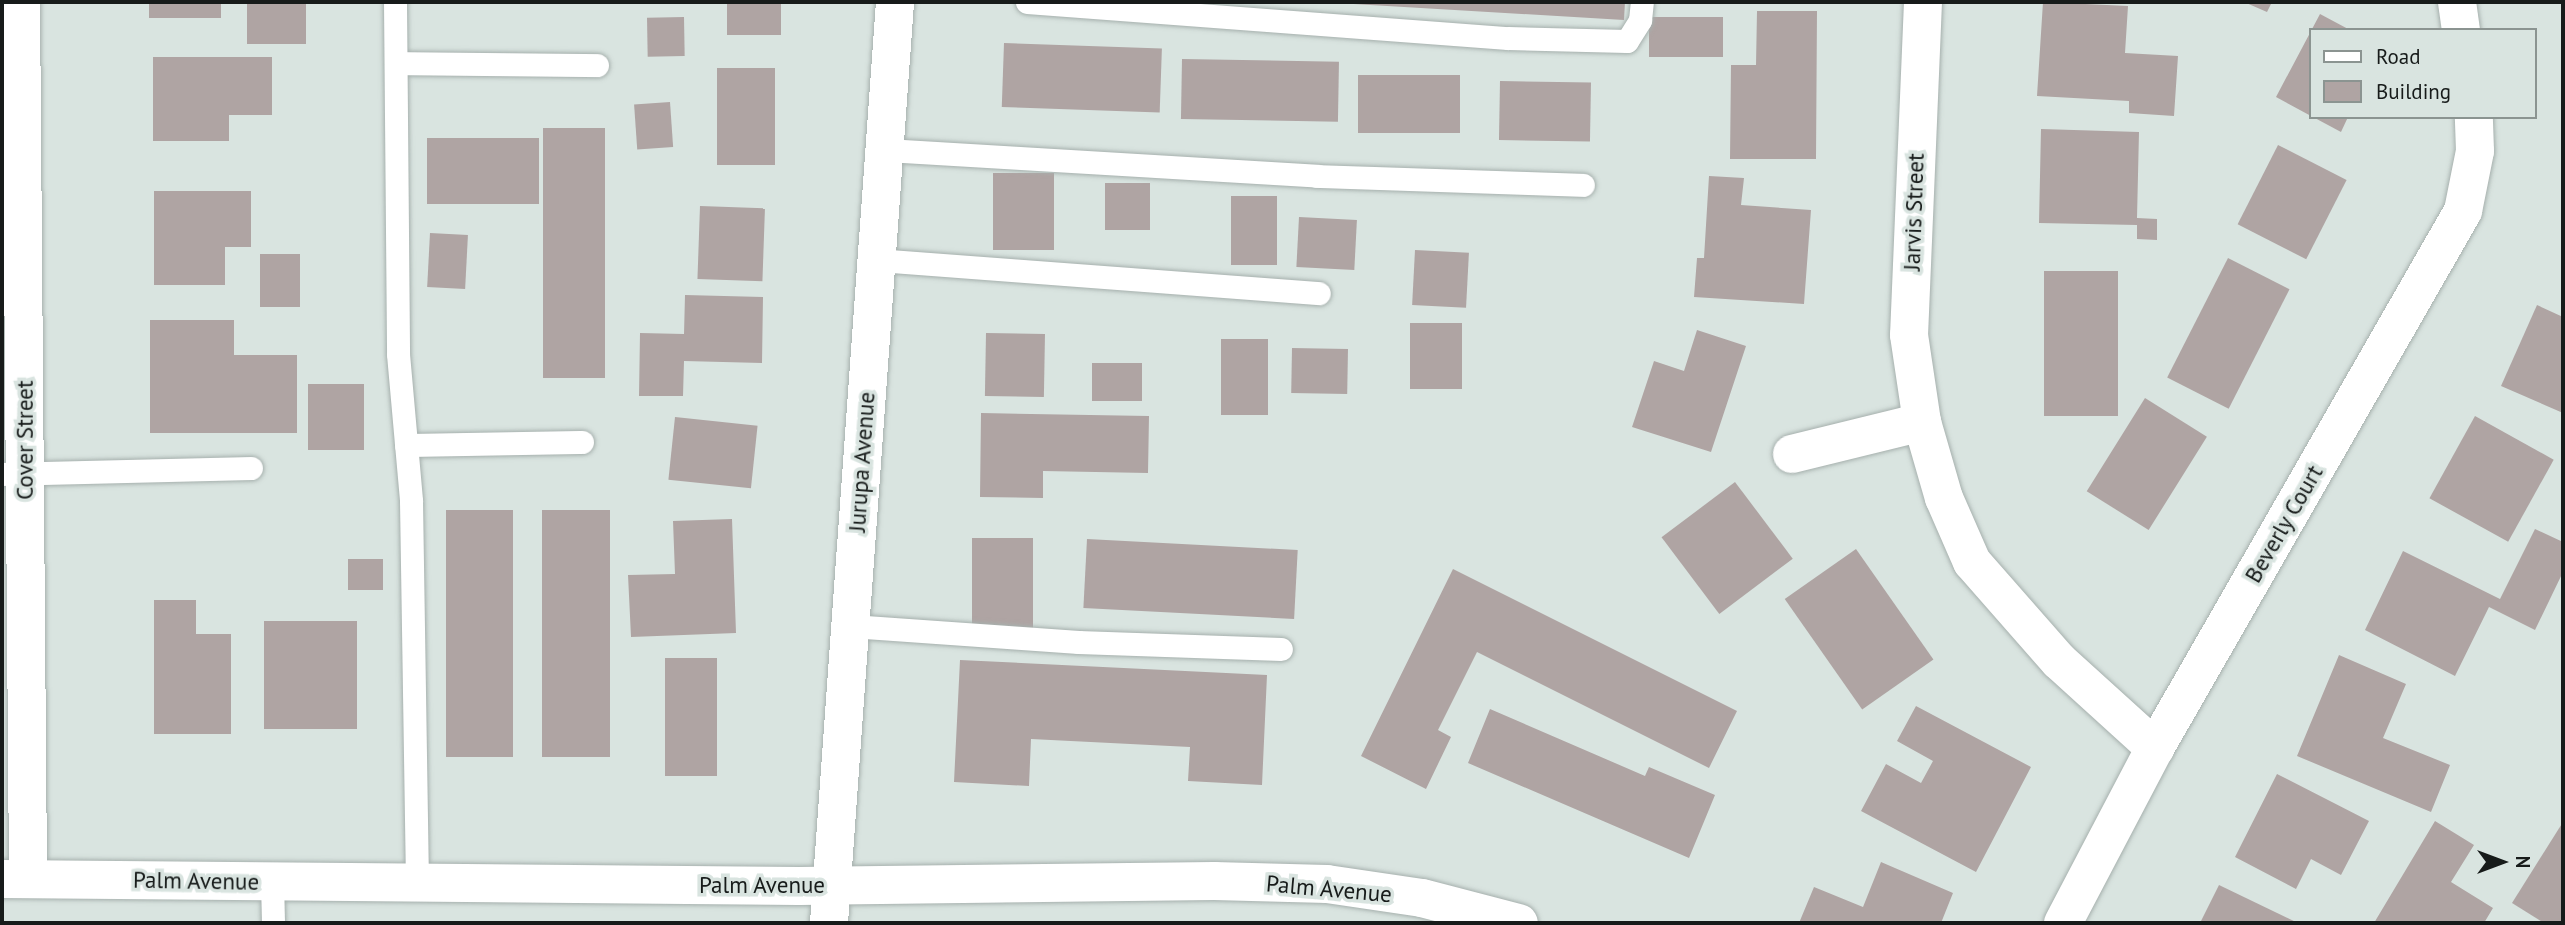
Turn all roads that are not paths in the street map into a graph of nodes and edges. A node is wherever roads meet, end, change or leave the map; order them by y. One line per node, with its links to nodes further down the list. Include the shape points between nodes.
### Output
1 (21, 2): 21 (street, Cover Street)
2 (395, 2): 9 (lane)
3 (895, 2): 12 (street, Jurupa Avenue)
4 (1027, 2): 5 (lane, via 1508,38 1628,41 1640,20)
5 (1642, 2)
6 (1923, 2): 16 (street, Jarvis Street, via 1909,335)
7 (2457, 2): 8 (street)
8 (2461, 28)
9 (396, 63): 10 (lane); 18 (lane, via 398,354)
10 (597, 65)
11 (2474, 119): 24 (street, Beverly Court, via 2475,151 2463,211)
12 (885, 150): 13 (lane, via 1317,176); 14 (street, Jurupa Avenue)
13 (1583, 185)
14 (877, 260): 15 (lane); 22 (street, Jurupa Avenue)
15 (1320, 293)
16 (1922, 422): 19 (street); 24 (street, Jarvis Street, via 1944,498 1972,562 2059,661)
17 (582, 442): 18 (lane)
18 (406, 445): 27 (lane, via 411,502)
19 (1792, 454)
20 (251, 468): 21 (lane)
21 (13, 474): 25 (street, Cover Street)
22 (851, 626): 23 (lane, via 1078,642); 28 (street, Jurupa Avenue)
23 (1280, 649)
24 (2155, 748): 32 (street, Beverly Court)
25 (15, 879): 26 (street, Palm Avenue)
26 (272, 881): 27 (street, Palm Avenue); 29 (lane)
27 (416, 883): 28 (street, Palm Avenue)
28 (832, 886): 30 (street, Jurupa Avenue); 31 (street, Palm Avenue, via 1327,884 1422,898)
29 (273, 923)
30 (829, 923)
31 (1519, 923)
32 (2063, 923)

